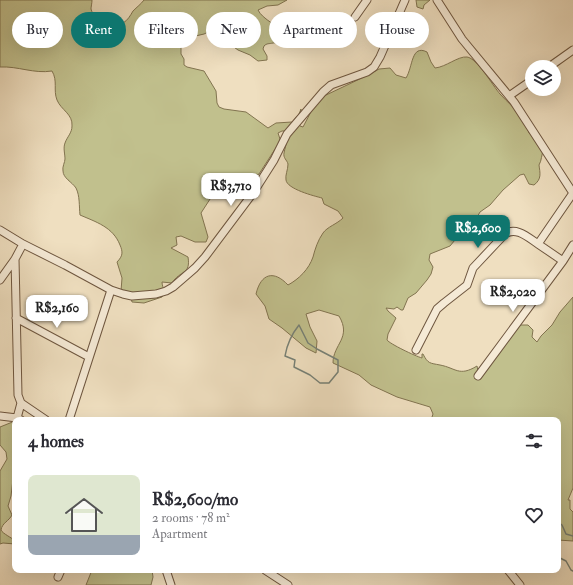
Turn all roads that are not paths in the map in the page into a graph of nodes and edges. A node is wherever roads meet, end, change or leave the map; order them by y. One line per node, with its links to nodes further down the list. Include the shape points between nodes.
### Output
1 (367, 0): 4 (street)
2 (405, 0): 17 (street, via 374,67 331,85 302,115 287,134 253,194 195,268 173,286 156,294 132,296)
3 (437, 0): 8 (street, via 462,40)
4 (357, 14)
5 (573, 50): 6 (street)
6 (559, 60)
7 (525, 85): 8 (street)
8 (510, 96): 9 (street)
9 (573, 193): 12 (street)
10 (0, 230): 11 (street)
11 (23, 244): 14 (street); 17 (street)
12 (538, 244): 15 (street); 19 (street, via 519,232 507,232 473,268 467,285 440,306)
13 (573, 245): 15 (street)
14 (15, 259): 16 (street); 18 (street)
15 (563, 261): 21 (street)
16 (0, 280)
17 (111, 290): 20 (street)
18 (16, 318): 20 (street); 22 (street, via 18,387)
19 (416, 350)
20 (89, 357): 26 (street)
21 (478, 376)
22 (21, 402): 24 (street); 25 (street)
23 (0, 416): 27 (street)
24 (19, 417)
25 (42, 417)
26 (69, 417)
27 (12, 418)
28 (167, 573): 32 (street)
29 (269, 573): 31 (street)
30 (510, 573): 33 (street)
31 (283, 584)
32 (171, 585)
33 (520, 585)

